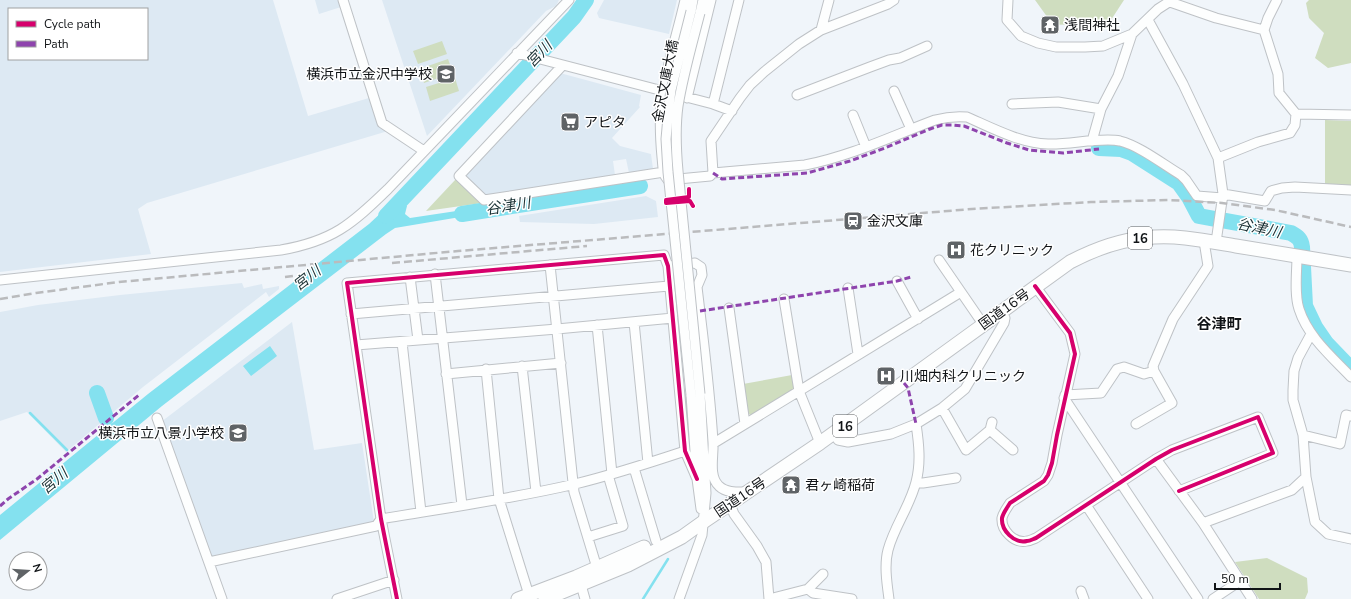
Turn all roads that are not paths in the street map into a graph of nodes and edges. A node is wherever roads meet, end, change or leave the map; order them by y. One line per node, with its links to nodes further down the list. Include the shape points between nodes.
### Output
1 (343, 0): 34 (street, via 382,123)
2 (569, 0): 18 (street)
3 (685, 0): 21 (street)
4 (694, 0): 80 (street, 金沢文庫大橋, bridge, via 671,90 666,139)
5 (703, 0): 80 (street, 金沢文庫大橋, bridge, via 676,123)
6 (711, 0): 23 (street)
7 (739, 0): 24 (street)
8 (829, 0): 14 (street)
9 (894, 0): 14 (street)
10 (1008, 0): 16 (street, via 1007,20 1021,36 1038,43 1056,47 1085,48 1103,46)
11 (1277, 0): 15 (street)
12 (1171, 1): 13 (street, via 1158,9); 15 (street, via 1216,18)
13 (1148, 20): 16 (street); 35 (street, via 1183,84)
14 (821, 30): 27 (street, via 764,72 750,85)
15 (1264, 30): 28 (street, via 1278,74 1279,93)
16 (1132, 34): 26 (street, via 1118,76)
17 (927, 46): 22 (street)
18 (522, 55): 19 (street); 34 (street)
19 (562, 66): 21 (street); 36 (street, via 458,176 484,200)
20 (894, 91): 31 (street)
21 (663, 92): 23 (street); 36 (street, via 660,134)
22 (797, 95)
23 (687, 98): 24 (street)
24 (713, 104): 27 (street)
25 (1012, 104): 26 (street, via 1058,102)
26 (1100, 109): 32 (street)
27 (732, 111): 37 (street, via 712,141)
28 (1296, 114): 30 (street); 35 (street, via 1295,125 1290,133)
29 (853, 115): 33 (street)
30 (1351, 115)
31 (911, 129): 32 (street, via 940,118 959,116 1011,135 1046,144); 33 (street)
32 (1092, 141): 39 (street, via 1111,140 1133,146 1181,175 1197,196)
33 (866, 147): 37 (street, via 805,165)
34 (424, 151): 48 (street, via 365,211 344,228 314,242 282,250)
35 (1218, 158): 39 (street)
36 (664, 172): 37 (street, via 668,180 710,176)
37 (713, 173)
38 (1351, 190): 39 (street, via 1282,188 1271,191 1265,201)
39 (1223, 196): 40 (street, via 1219,224)
40 (1210, 242): 41 (highway, 国道16号 / 16); 51 (highway, 国道16号 / 16, via 1146,237 1122,242 1080,256); 76 (street, via 1208,266 1173,319 1153,366)
41 (1301, 257): 44 (highway, 国道16号 / 16); 67 (street, via 1298,307)
42 (939, 260): 53 (street)
43 (550, 265): 45 (street, via 664,254); 46 (street); 54 (street)
44 (1351, 265)
45 (668, 266): 50 (street); 90 (street, via 695,263 701,267 702,275 697,287)
46 (435, 274): 47 (street); 56 (street)
47 (410, 277): 57 (street); 60 (street, via 347,283)
48 (0, 280)
49 (897, 281): 62 (street)
50 (669, 286): 54 (street); 61 (street)
51 (1035, 286): 59 (highway, 国道16号 / 16); 81 (street, via 1070,333 1075,354)
52 (848, 288): 72 (street)
53 (961, 292): 62 (street); 64 (street)
54 (553, 296): 56 (street); 66 (street)
55 (784, 299): 79 (street)
56 (438, 306): 57 (street); 68 (street)
57 (413, 308): 60 (street); 69 (street)
58 (729, 308): 85 (street)
59 (1000, 312): 64 (highway, 国道16号 / 16); 82 (street, via 1005,318 1004,323 965,390)
60 (351, 314): 71 (street)
61 (673, 318): 63 (street); 93 (street)
62 (918, 318): 72 (street)
63 (634, 322): 65 (street); 95 (street)
64 (983, 324): 88 (highway, 国道16号 / 16)
65 (597, 326): 66 (street); 97 (street)
66 (557, 329): 68 (street); 73 (street)
67 (1311, 334): 78 (street); 89 (street, via 1294,371 1293,400)
68 (442, 338): 69 (street); 77 (street)
69 (418, 340): 70 (street)
70 (402, 342): 71 (street); 111 (street)
71 (356, 345): 112 (street)
72 (858, 354): 79 (street)
73 (560, 363): 74 (street); 103 (street)
74 (522, 366): 75 (street); 105 (street)
75 (486, 370): 77 (street); 107 (street)
76 (1154, 371): 81 (street, via 1144,374 1124,367 1117,369 1101,393); 87 (street, via 1172,403)
77 (446, 374): 109 (street)
78 (1351, 377)
79 (799, 391): 85 (street); 91 (street)
80 (696, 395): 100 (street); 113 (street, via 706,493)
81 (1065, 396): 101 (street); 110 (street, via 1048,475 1044,481 1010,503 1002,516 1002,524 1012,538 1027,542)
82 (942, 408): 86 (street); 92 (street, via 966,450 991,426)
83 (1351, 416): 89 (street, via 1346,415 1340,444)
84 (156, 418): 118 (street)
85 (745, 424): 90 (street)
86 (916, 424): 88 (street, via 891,434 848,442 838,440); 102 (street, via 919,463)
87 (1136, 424)
88 (834, 434): 91 (highway, 国道16号 / 16)
89 (1303, 435): 98 (street)
90 (714, 443): 106 (street, via 713,473 718,486 734,492)
91 (820, 443): 106 (highway, 国道16号 / 16)
92 (1013, 450)
93 (685, 451): 95 (street); 100 (street)
94 (1156, 459): 101 (street); 104 (street); 104 (street, via 1172,450 1258,417 1273,453)
95 (648, 463): 96 (street)
96 (634, 468): 97 (street); 117 (street)
97 (610, 475): 103 (street); 115 (street, via 622,526)
98 (1306, 477): 114 (street, via 1292,490); 116 (street, via 1315,522 1328,534)
99 (956, 478): 102 (street)
100 (697, 479): 113 (street)
101 (1120, 482): 110 (street); 136 (street)
102 (916, 483): 134 (street, via 887,551 886,578)
103 (573, 484): 105 (street); 115 (street)
104 (1179, 491): 114 (street)
105 (536, 492): 107 (street)
106 (748, 492): 108 (highway, 国道16号 / 16)
107 (500, 498): 109 (street); 125 (street)
108 (730, 504): 113 (highway, 国道16号 / 16); 132 (street, via 766,562)
109 (462, 505): 111 (street)
110 (1086, 505): 135 (street)
111 (421, 512): 112 (street)
112 (381, 519): 118 (street, via 376,526); 121 (street)
113 (703, 522): 117 (highway, 国道16号 / 16); 123 (highway, 国道16号 / 16, via 682,537 628,565); 131 (street, via 702,534)
114 (1203, 523): 122 (street)
115 (588, 537): 119 (street)
116 (1351, 539)
117 (656, 541): 119 (highway, 国道16号 / 16)
118 (209, 562): 126 (street)
119 (597, 568): 125 (highway, 国道16号 / 16)
120 (823, 574): 124 (street)
121 (394, 580): 127 (street); 128 (street)
122 (1240, 581): 137 (street); 138 (street)
123 (581, 585): 129 (highway, 国道16号 / 16); 130 (street)
124 (808, 589): 132 (street); 133 (street, via 813,593)
125 (524, 597)
126 (222, 599)
127 (337, 599)
128 (397, 599)
129 (545, 599)
130 (586, 599)
131 (679, 599)
132 (769, 599)
133 (852, 599)
134 (889, 599)
135 (1148, 599)
136 (1198, 599)
137 (1213, 599)
138 (1252, 599)

